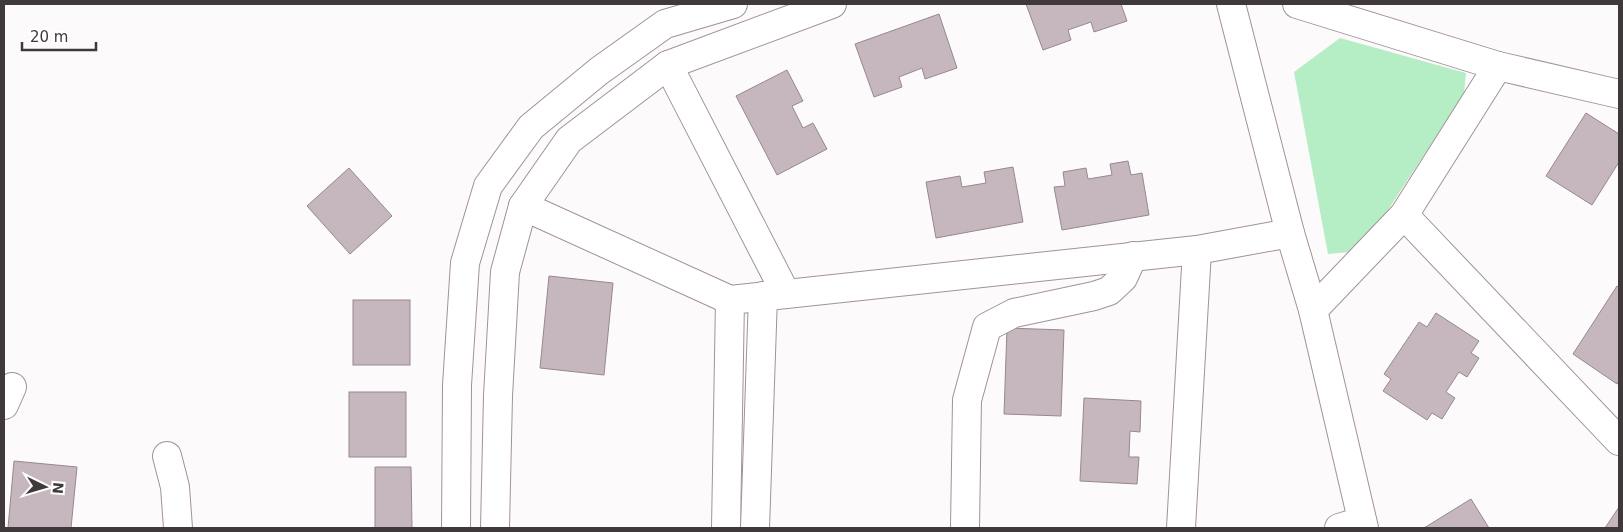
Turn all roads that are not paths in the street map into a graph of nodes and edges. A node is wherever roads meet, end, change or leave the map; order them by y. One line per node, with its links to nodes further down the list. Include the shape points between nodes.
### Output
1 (733, 4): 20 (street, via 665,24 599,71 531,127 488,186 465,263 457,385)
2 (832, 4): 5 (street)
3 (1231, 4): 10 (street)
4 (1297, 4): 6 (street)
5 (668, 65): 8 (street, via 569,140); 13 (street)
6 (1498, 66): 7 (street); 9 (street)
7 (1619, 94)
8 (523, 206): 14 (street); 21 (street, via 504,272)
9 (1404, 214): 15 (street); 16 (street)
10 (1290, 233): 11 (street); 15 (street)
11 (1197, 250): 12 (street); 25 (street)
12 (1133, 256): 13 (street); 24 (street, via 1123,278 1109,291 1014,314 987,327 967,400)
13 (775, 295): 14 (street); 23 (street)
14 (730, 300): 22 (street)
15 (1313, 310): 18 (street)
16 (1619, 441)
17 (167, 456): 19 (street, via 175,487)
18 (1355, 526)
19 (178, 528)
20 (456, 528)
21 (495, 528)
22 (726, 528)
23 (755, 528)
24 (965, 528)
25 (1181, 528)

